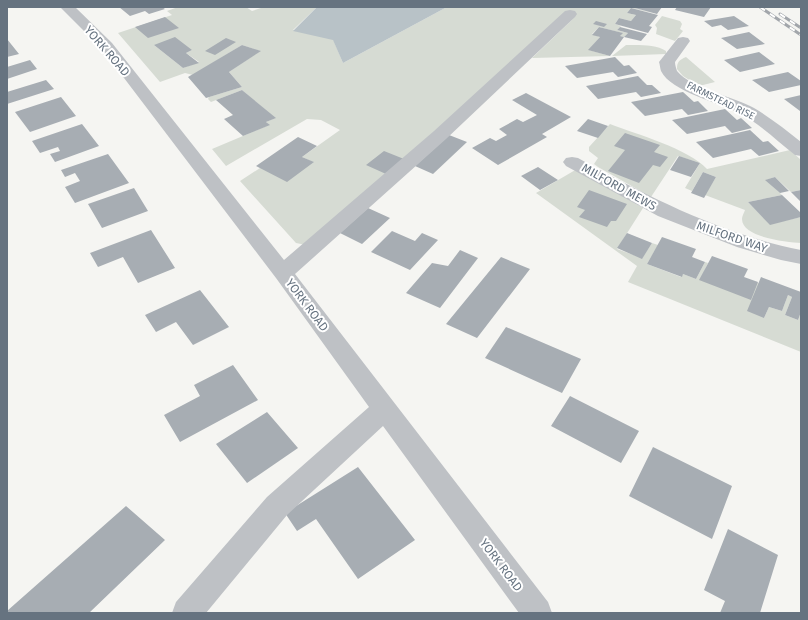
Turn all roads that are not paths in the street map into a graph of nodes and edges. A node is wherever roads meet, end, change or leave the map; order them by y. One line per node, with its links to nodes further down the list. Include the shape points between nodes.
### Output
1 (67, 7): 8 (street, YORK ROAD, via 107,46)
2 (570, 14): 8 (street, via 440,135)
3 (683, 41): 4 (street, FARMSTEAD RISE, via 667,62 669,70 674,75 697,89 746,110)
4 (801, 151)
5 (572, 162): 6 (street, MILFORD MEWS)
6 (665, 212): 7 (street, MILFORD WAY, via 744,242)
7 (801, 257)
8 (283, 273): 9 (street, YORK ROAD)
9 (384, 409): 10 (street, via 277,506); 11 (street, YORK ROAD)
10 (187, 613)
11 (537, 613)

